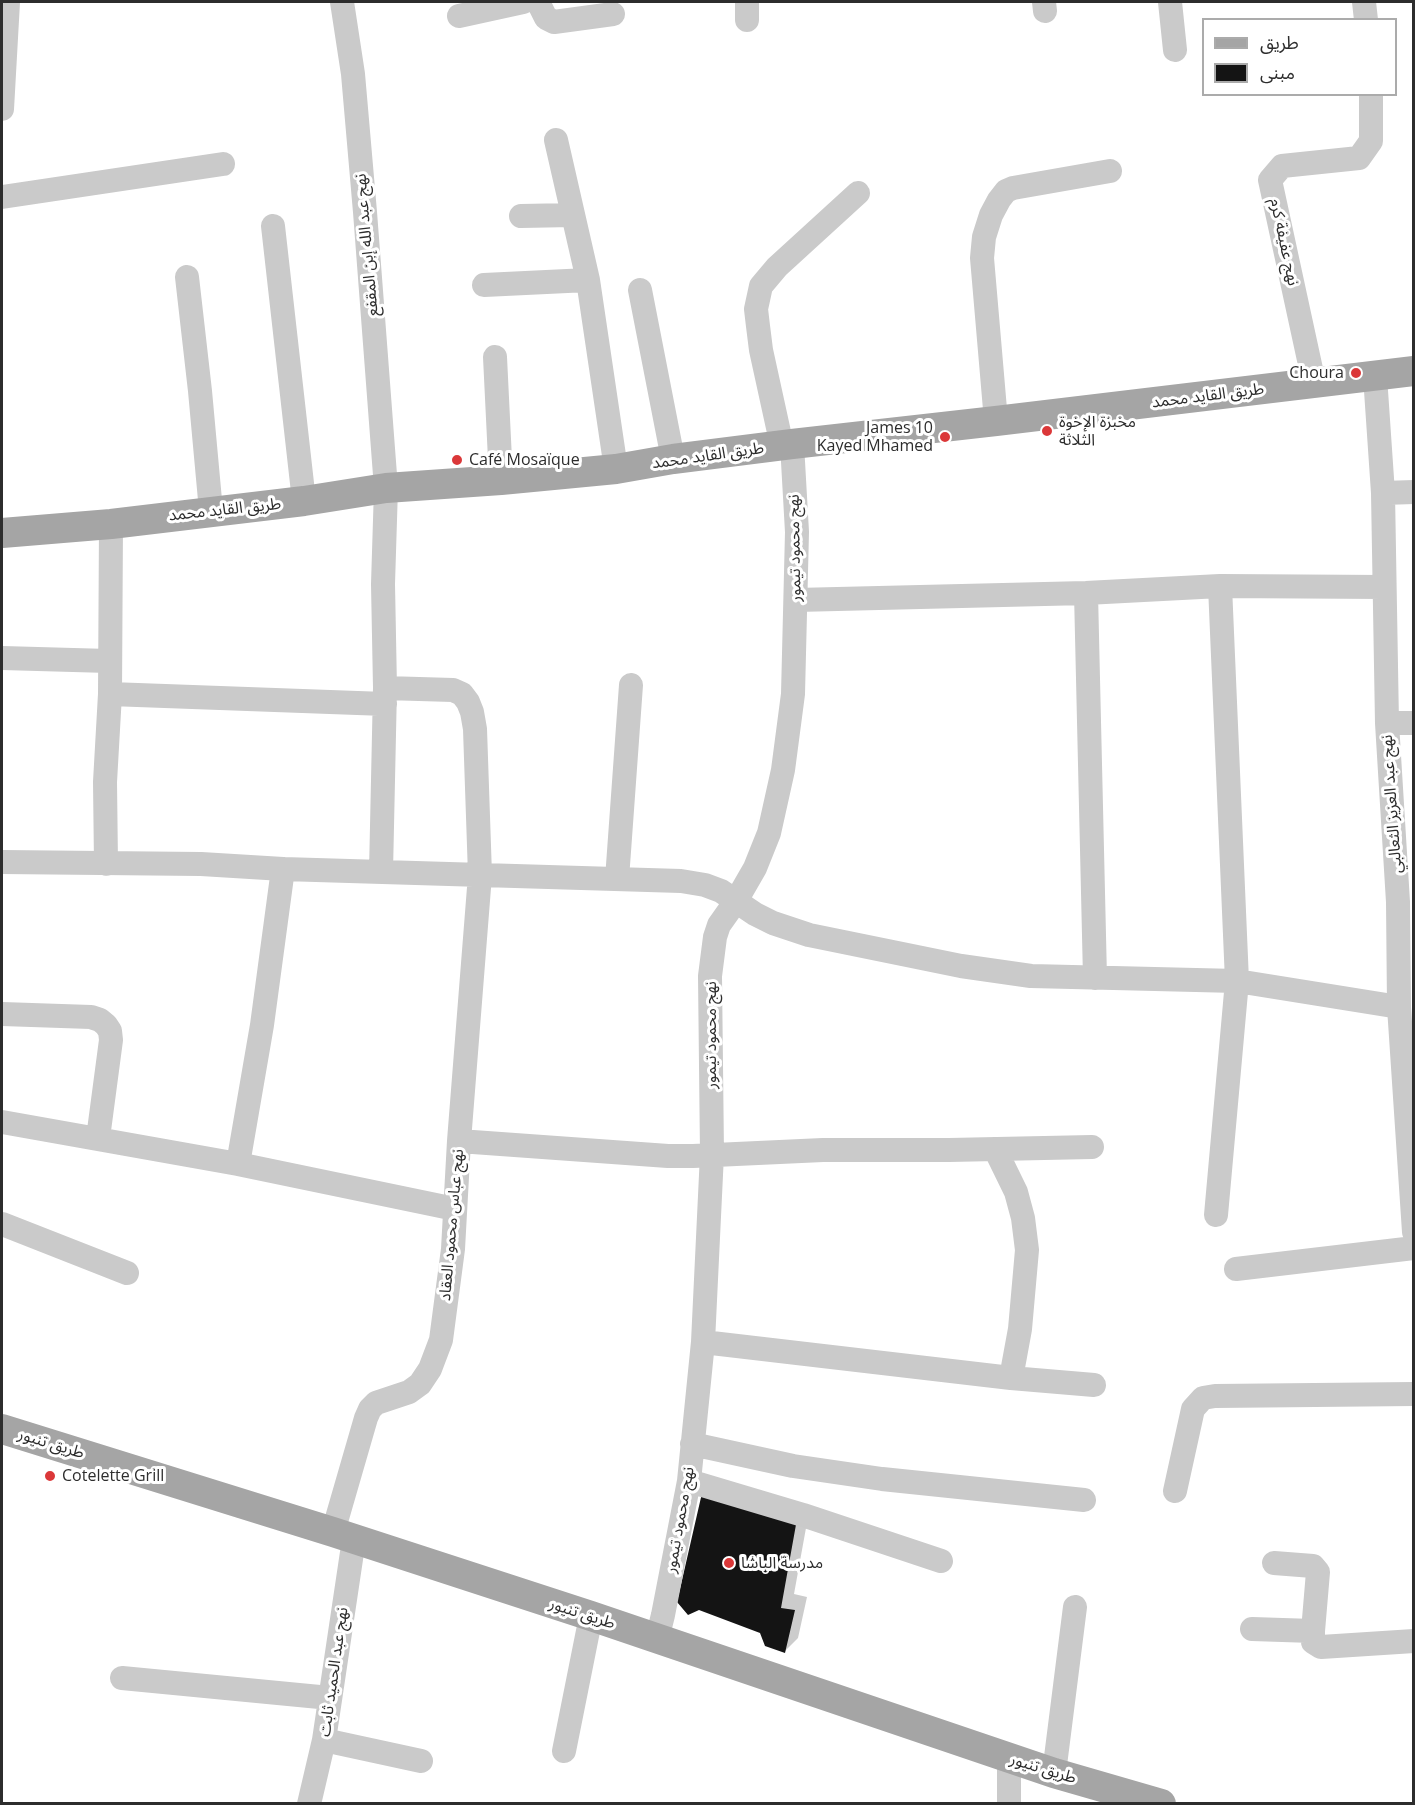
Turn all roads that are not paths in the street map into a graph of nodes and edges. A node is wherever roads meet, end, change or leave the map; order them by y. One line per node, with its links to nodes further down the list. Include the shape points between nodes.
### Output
1 (8, 2): 12 (street)
2 (342, 2): 34 (street, نهج عبد الله إبن المقفع, via 353,74)
3 (523, 2): 8 (street)
4 (538, 2): 7 (street, via 546,18 554,22)
5 (1170, 2): 10 (street)
6 (1364, 2): 9 (street)
7 (613, 14)
8 (459, 16)
9 (1366, 18)
10 (1175, 50)
11 (1371, 96): 28 (street, نهج عفيفة كرم, via 1371,141 1359,158 1282,166 1270,180)
12 (2, 109)
13 (556, 140): 18 (street)
14 (223, 164): 17 (street)
15 (1110, 171): 29 (street, via 1013,188 1006,191 991,215 982,258)
16 (858, 193): 30 (street, نهج محمود تيمور, via 761,286 756,309 761,350)
17 (2, 196)
18 (572, 215): 19 (street); 22 (street)
19 (521, 216)
20 (273, 226): 37 (street)
21 (187, 277): 38 (street)
22 (588, 280): 23 (street); 32 (street)
23 (484, 285)
24 (640, 290): 31 (street)
25 (495, 357): 33 (street)
26 (1413, 371): 27 (main road, طريق القايد محمد)
27 (1375, 376): 28 (main road, طريق القايد محمد); 36 (street, نهج عبد العزيز الثعالبي)
28 (1314, 383): 29 (main road, طريق القايد محمد)
29 (996, 422): 30 (main road, طريق القايد محمد)
30 (787, 445): 31 (main road, طريق القايد محمد); 44 (street, نهج محمود تيمور, via 797,532)
31 (673, 459): 32 (main road, طريق القايد محمد)
32 (616, 469): 33 (main road, طريق القايد محمد)
33 (501, 480): 34 (main road, طريق القايد محمد)
34 (386, 488): 37 (main road, طريق القايد محمد); 49 (street, نهج عبد الله إبن المقفع)
35 (1413, 492): 36 (street)
36 (1383, 493): 42 (street, نهج عبد العزيز الثعالبي)
37 (304, 501): 38 (main road, طريق القايد محمد)
38 (211, 511): 39 (main road, طريق القايد محمد)
39 (111, 524): 40 (main road, طريق القايد محمد); 46 (street)
40 (2, 533)
41 (1220, 586): 42 (street); 43 (street); 61 (street)
42 (1384, 587): 50 (street, نهج عبد العزيز الثعالبي)
43 (1086, 593): 44 (street); 60 (street)
44 (796, 600): 58 (street, نهج محمود تيمور, via 793,694 783,770 769,833)
45 (2, 658): 46 (street)
46 (109, 661): 48 (street)
47 (631, 685): 57 (street)
48 (110, 694): 49 (street, نهج عباس محمود العقاد); 53 (street)
49 (385, 696): 55 (street, نهج عبد الله إبن المقفع); 56 (street, نهج عباس محمود العقاد, via 453,690 468,702 475,729)
50 (1387, 723): 51 (street); 59 (street, نهج عبد العزيز الثعالبي)
51 (1413, 723)
52 (2, 862): 53 (street)
53 (106, 864): 54 (street)
54 (283, 869): 55 (street); 71 (street)
55 (381, 872): 56 (street)
56 (480, 875): 57 (street); 67 (street, نهج عباس محمود العقاد)
57 (617, 879): 58 (street, via 705,885)
58 (736, 901): 60 (street, via 773,923 883,951 1030,976); 70 (street, نهج محمود تيمور, via 717,930 710,976)
59 (1406, 902): 62 (street, نهج عبد العزيز الثعالبي)
60 (1095, 978): 61 (street)
61 (1237, 981): 62 (street); 73 (street)
62 (1399, 1007): 64 (street, نهج عبد العزيز الثعالبي)
63 (2, 1014): 66 (street, via 91,1017 106,1024 111,1040)
64 (1409, 1111): 74 (street, نهج عبد العزيز الثعالبي)
65 (2, 1122): 66 (street)
66 (98, 1138): 71 (street)
67 (459, 1141): 70 (street, via 668,1156); 72 (street, نهج عباس محمود العقاد)
68 (1092, 1147): 69 (street)
69 (995, 1149): 70 (street); 80 (street, via 1016,1192 1027,1250)
70 (712, 1154): 79 (street, نهج محمود تيمور)
71 (238, 1164): 72 (street)
72 (455, 1209): 88 (street, نهج عباس محمود العقاد, via 441,1340 420,1384 370,1408)
73 (1216, 1215)
74 (1413, 1221)
75 (2, 1224): 78 (street)
76 (1413, 1248): 77 (street)
77 (1236, 1269)
78 (128, 1273)
79 (703, 1342): 80 (street); 84 (street, نهج محمود تيمور)
80 (1011, 1378): 81 (street)
81 (1094, 1385)
82 (1413, 1394): 86 (street, via 1203,1398 1193,1409)
83 (2, 1429): 88 (main road, طريق تنيور)
84 (692, 1444): 85 (street, نهج محمود تيمور); 87 (street, via 871,1478)
85 (689, 1481): 89 (street); 95 (street, نهج محمود تيمور)
86 (1175, 1491)
87 (1084, 1500)
88 (343, 1536): 92 (main road, طريق تنيور); 98 (street, نهج عبد الحميد ثابت)
89 (941, 1561)
90 (1274, 1563): 94 (street, via 1313,1566 1318,1572)
91 (1076, 1607): 103 (street)
92 (591, 1616): 95 (main road, طريق تنيور); 100 (street)
93 (1252, 1629): 94 (street)
94 (1313, 1631): 96 (street, via 1313,1642 1321,1647)
95 (657, 1639): 101 (main road, طريق تنيور)
96 (1413, 1641)
97 (122, 1678): 98 (street)
98 (330, 1698): 99 (street, نهج عبد الحميد ثابت)
99 (324, 1740): 102 (street); 105 (street, نهج عبد الحميد ثابت)
100 (564, 1751)
101 (1009, 1758): 103 (main road, طريق تنيور); 106 (street)
102 (421, 1761)
103 (1054, 1773): 104 (main road, طريق تنيور)
104 (1153, 1802)
105 (309, 1803)
106 (1010, 1803)

